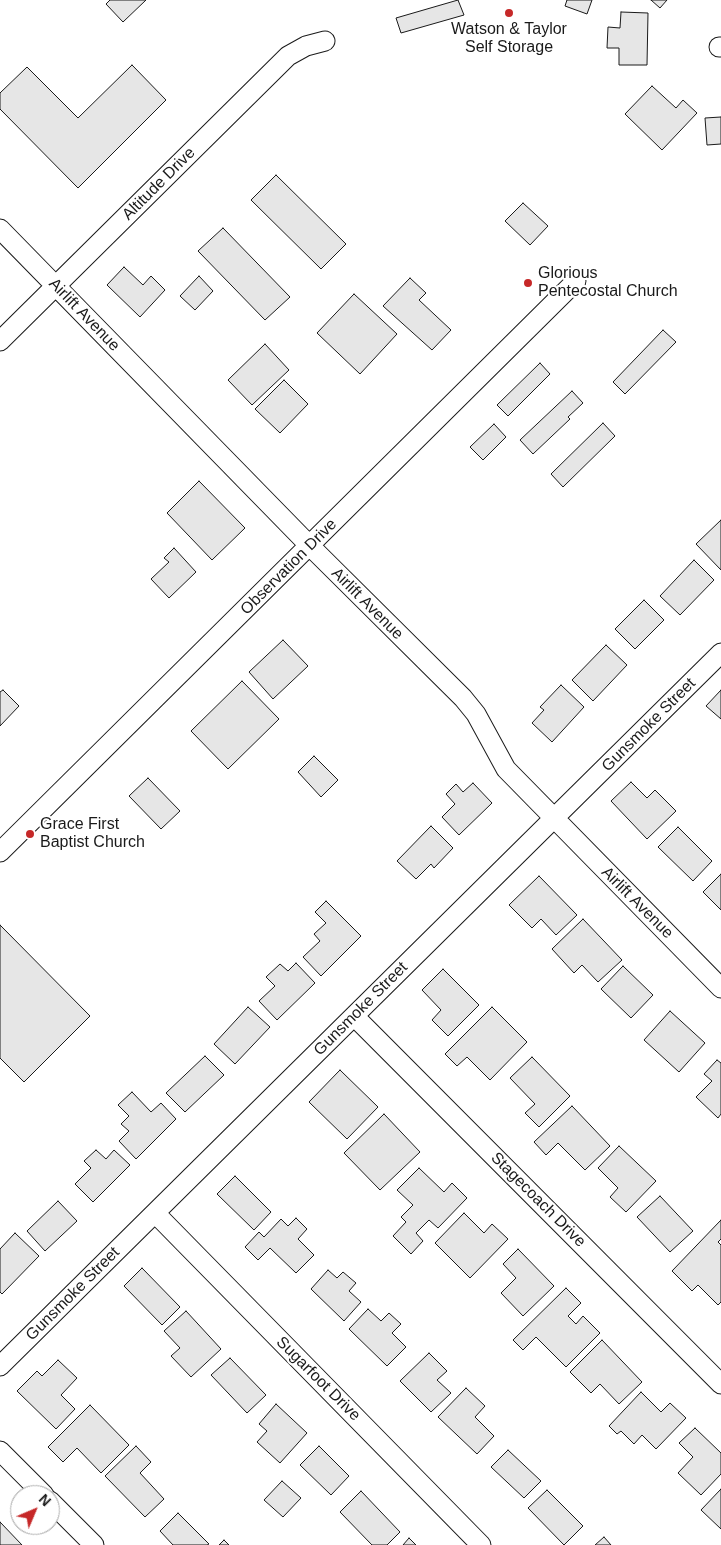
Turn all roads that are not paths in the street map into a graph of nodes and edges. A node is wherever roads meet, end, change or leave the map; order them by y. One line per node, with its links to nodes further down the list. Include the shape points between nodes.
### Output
1 (325, 41): 4 (street, Altitude Drive, via 306,46 288,56)
2 (0, 229): 4 (street, Airlift Avenue)
3 (576, 280): 6 (street, Observation Drive)
4 (56, 286): 5 (street, Altitude Drive); 6 (street, Airlift Avenue)
5 (0, 341)
6 (310, 546): 8 (street, Airlift Avenue, via 463,698 476,714 506,769); 9 (street, Observation Drive)
7 (721, 653): 8 (street, Gunsmoke Street)
8 (553, 819): 10 (street, Airlift Avenue); 11 (street, Gunsmoke Street)
9 (0, 852)
10 (721, 988)
11 (354, 1016): 12 (street, Gunsmoke Street); 14 (street, Stagecoach Drive)
12 (155, 1213): 13 (street, Gunsmoke Street); 19 (street, Sugarfoot Drive)
13 (0, 1366)
14 (721, 1384)
15 (0, 1451): 16 (street)
16 (34, 1485)
17 (60, 1511): 18 (street)
18 (94, 1545)
19 (481, 1545)

